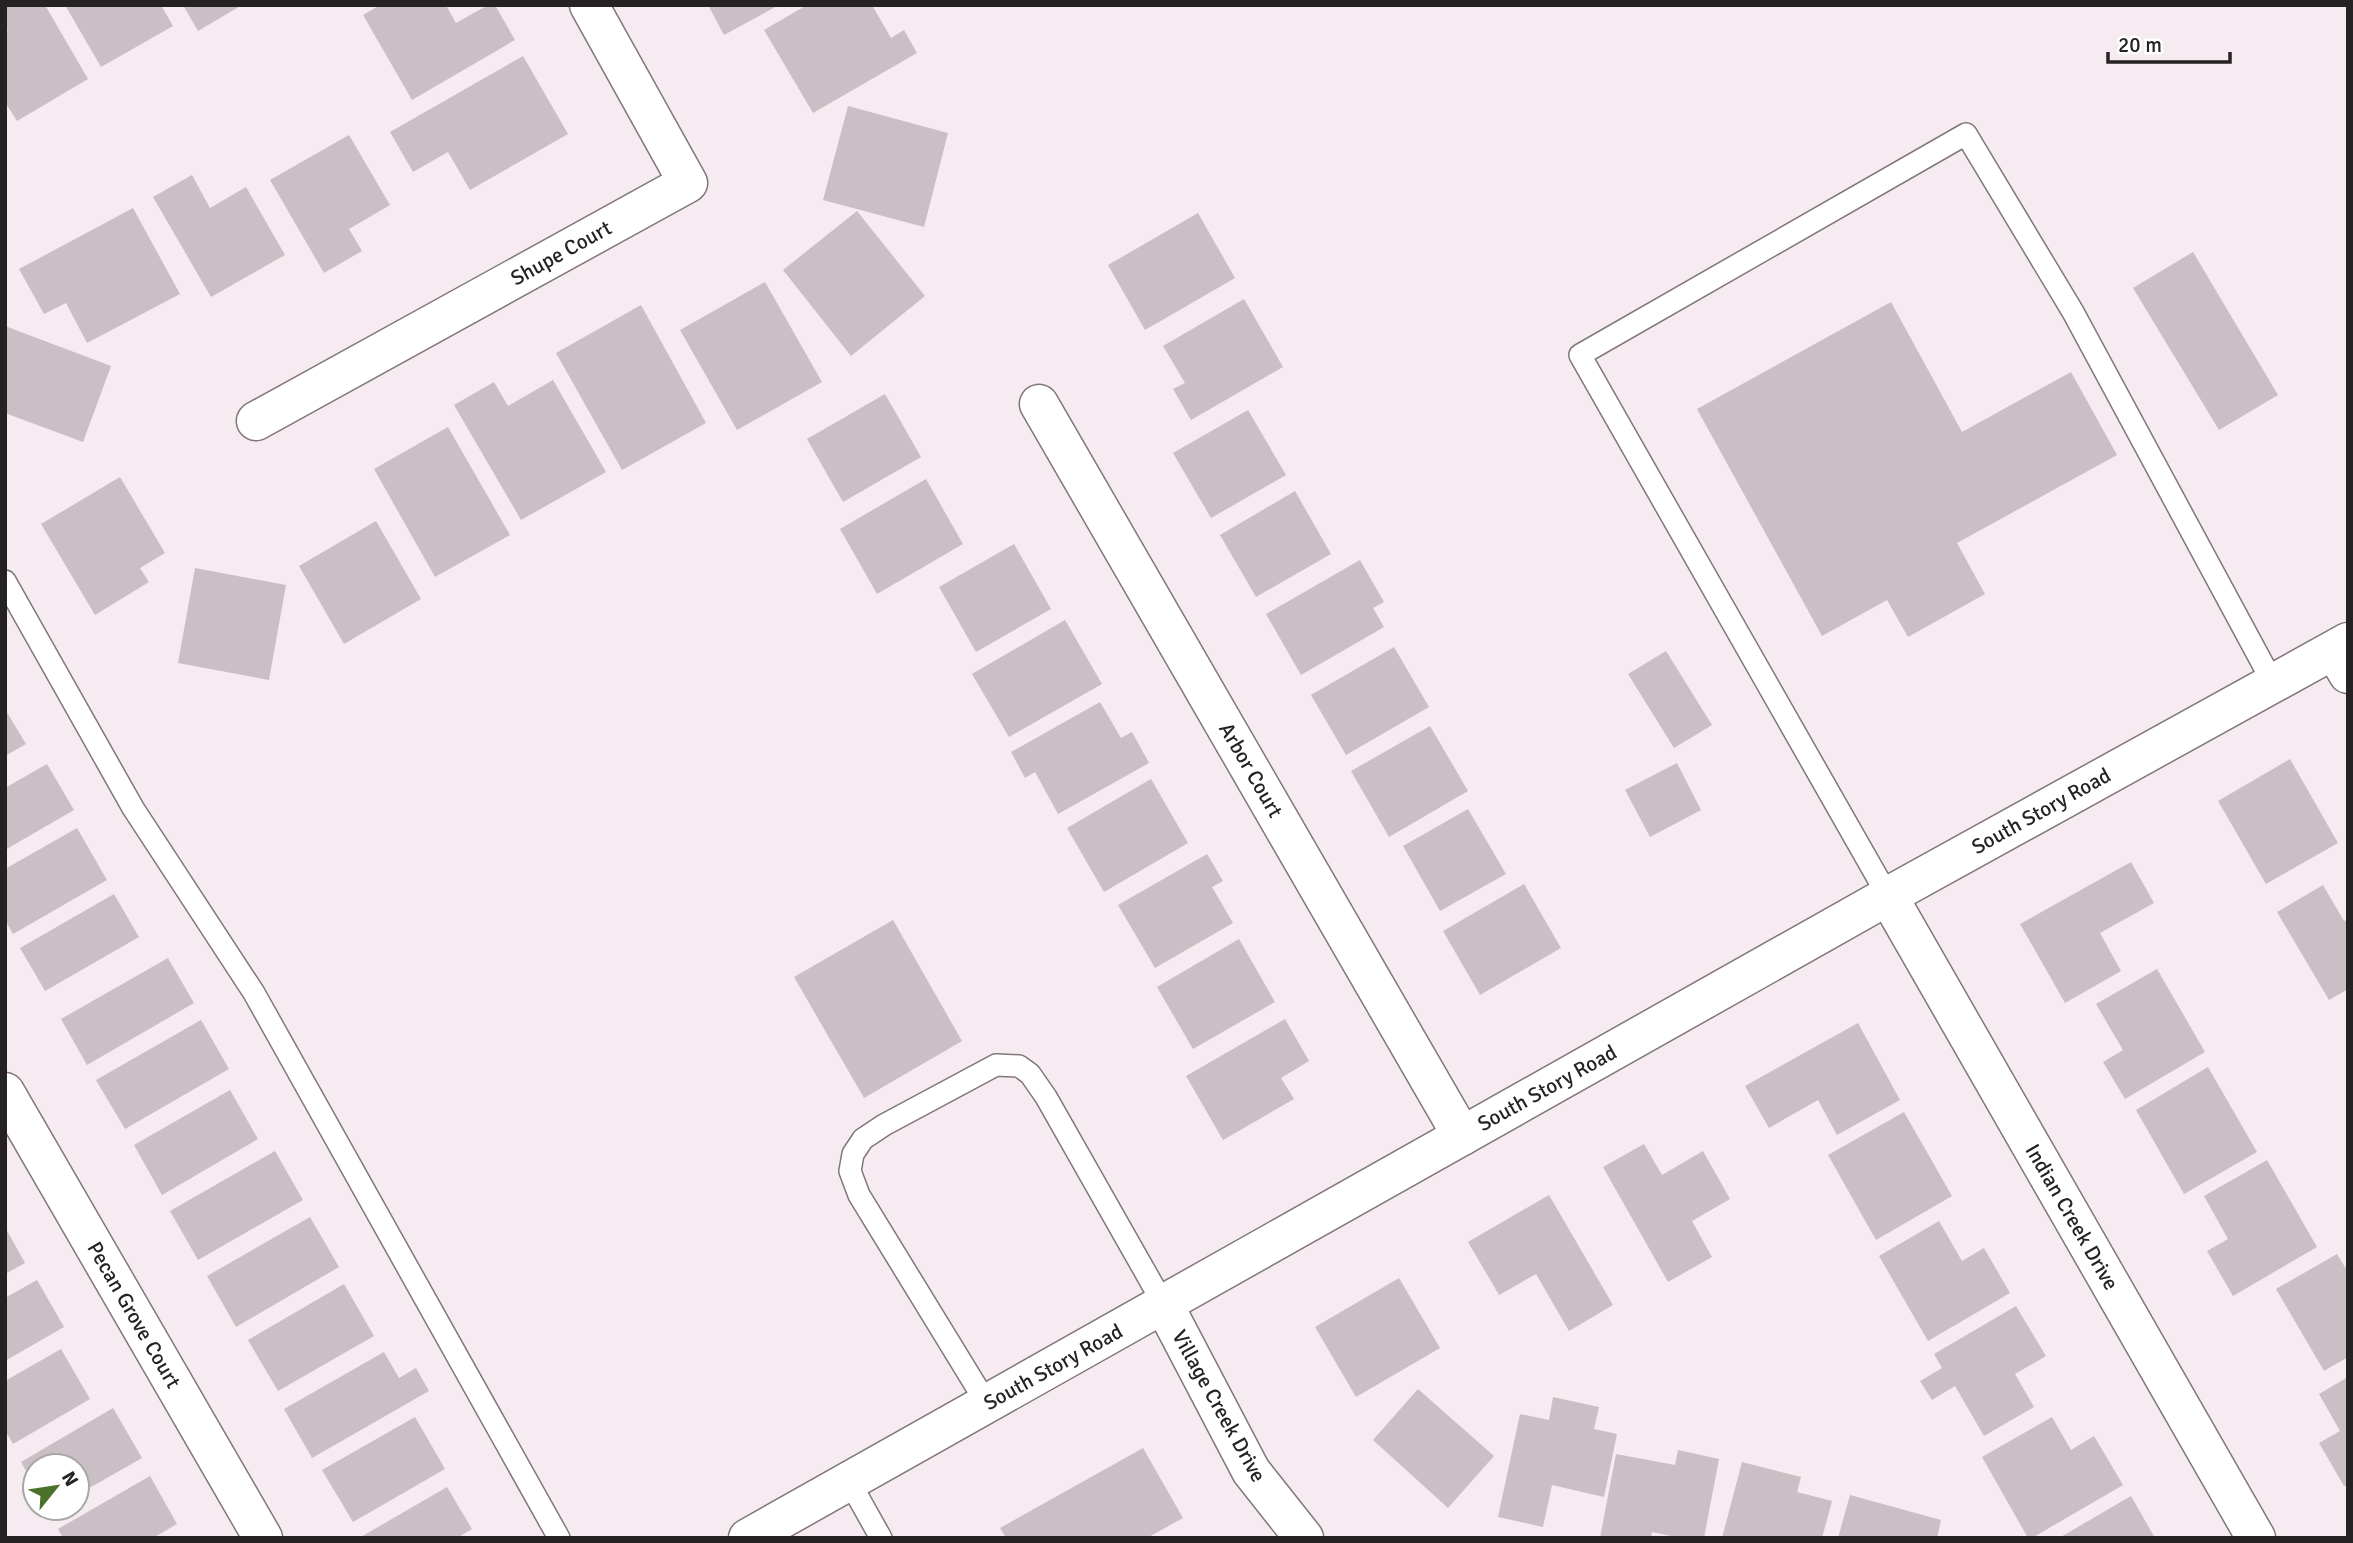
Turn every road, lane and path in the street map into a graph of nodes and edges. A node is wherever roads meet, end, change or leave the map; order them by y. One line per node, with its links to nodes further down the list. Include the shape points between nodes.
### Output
1 (589, 5): 3 (street, Shupe Court, via 688,183)
2 (1039, 404): 9 (street, Arbor Court)
3 (256, 421)
4 (5, 581): 14 (lane, via 133,808 254,993)
5 (2343, 655): 6 (street, South Story Road)
6 (2273, 683): 7 (street, South Story Road); 7 (lane, via 2073,312 1966,134 1580,355)
7 (1888, 896): 9 (street, South Story Road); 18 (street, Indian Creek Drive)
8 (5, 1092): 13 (street, Pecan Grove Court)
9 (1462, 1136): 10 (street, South Story Road)
10 (1164, 1305): 11 (street, South Story Road); 11 (lane, via 1046,1097 1019,1066 996,1065 884,1125 863,1139 853,1154 850,1171 859,1195); 17 (street, Village Creek Drive, via 1251,1471)
11 (987, 1404): 12 (street, South Story Road)
12 (849, 1481): 15 (street, South Story Road); 16 (lane)
13 (263, 1538)
14 (559, 1538)
15 (748, 1538)
16 (881, 1538)
17 (1304, 1538)
18 (2256, 1538)

